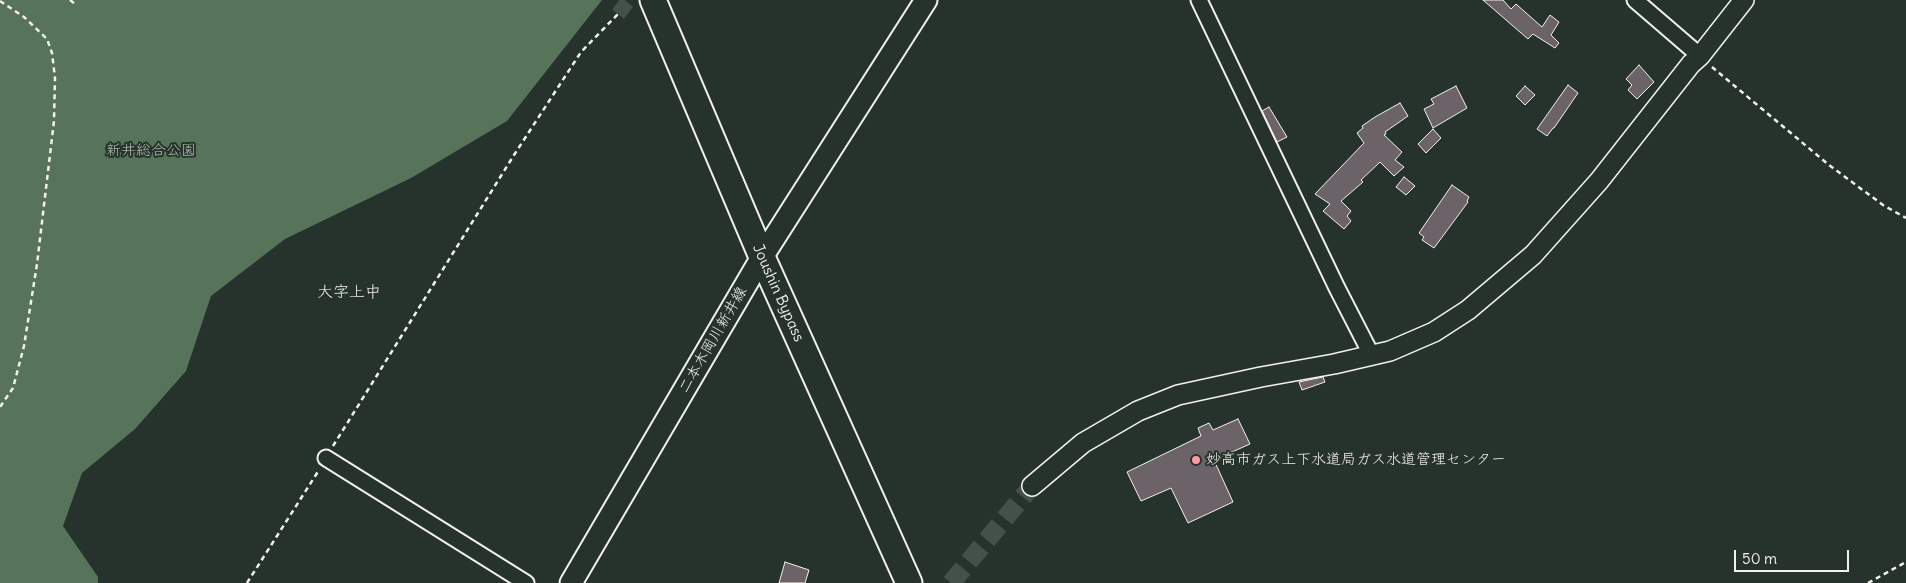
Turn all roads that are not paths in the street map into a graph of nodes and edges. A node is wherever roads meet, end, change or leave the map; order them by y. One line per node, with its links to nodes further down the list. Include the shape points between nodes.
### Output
1 (653, 0): 7 (highway, Joushin Bypass)
2 (926, 0): 7 (main road, 二本木岡川新井線)
3 (1199, 0): 8 (street)
4 (1635, 0): 6 (street)
5 (1744, 0): 6 (street)
6 (1700, 56): 8 (street, via 1599,181 1533,255 1462,314 1434,332)
7 (762, 257): 12 (main road, 二本木岡川新井線); 13 (highway, Joushin Bypass)
8 (1372, 356): 10 (street, via 1178,395 1138,411 1083,443)
9 (326, 458): 11 (street)
10 (1032, 486)
11 (526, 583)
12 (571, 583)
13 (908, 583)

